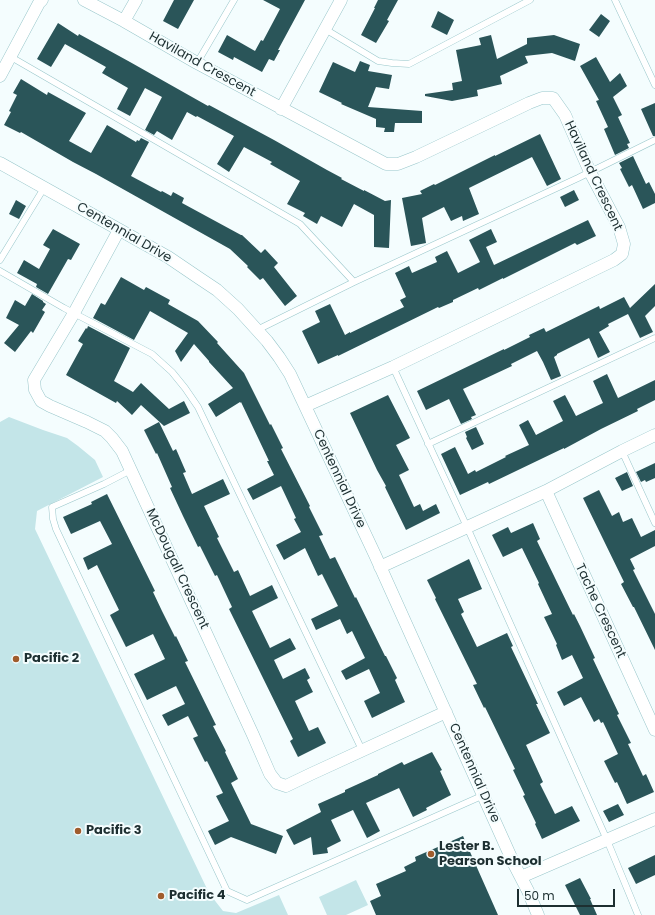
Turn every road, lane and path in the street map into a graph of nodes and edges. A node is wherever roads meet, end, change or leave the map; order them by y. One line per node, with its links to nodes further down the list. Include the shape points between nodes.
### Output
1 (42, 0): 10 (street)
2 (84, 0): 8 (street, Haviland Crescent)
3 (136, 0): 8 (street)
4 (234, 0): 11 (lane)
5 (341, 0): 9 (street)
6 (530, 0): 9 (lane, via 409,64 378,61)
7 (615, 0): 13 (lane)
8 (124, 21): 11 (street, Haviland Crescent)
9 (325, 29): 14 (street)
10 (11, 57): 12 (street); 22 (lane, via 300,224)
11 (197, 63): 14 (street, Haviland Crescent)
12 (0, 76)
13 (655, 84)
14 (281, 109): 17 (street, Haviland Crescent, via 386,164 398,164 529,103 542,98 553,98 565,115)
15 (655, 140): 17 (lane)
16 (0, 162): 18 (street, Centennial Drive)
17 (590, 172): 22 (lane); 26 (street, Haviland Crescent, via 619,227 624,244 622,254)
18 (44, 188): 19 (street, Centennial Drive); 20 (lane)
19 (119, 230): 23 (street, McDougall Crescent); 24 (street, Centennial Drive, via 168,257 217,290)
20 (0, 260)
21 (0, 271): 23 (lane)
22 (354, 282): 24 (lane)
23 (74, 313): 31 (street, McDougall Crescent, via 34,380 36,390 41,401 105,431 122,451); 38 (lane, via 152,354 185,388 198,408)
24 (257, 330): 27 (street, Centennial Drive, via 290,374)
25 (655, 338): 29 (lane)
26 (393, 367): 27 (street, Haviland Crescent); 29 (lane)
27 (306, 406): 35 (street, Centennial Drive)
28 (655, 435): 30 (street)
29 (428, 444): 34 (lane)
30 (622, 451): 32 (street); 33 (lane)
31 (131, 470): 38 (street, McDougall Crescent, via 270,774 277,783 286,786); 39 (lane, via 52,507 53,519 227,891 246,900)
32 (546, 491): 34 (street); 37 (street, Tache Crescent)
33 (655, 523)
34 (467, 527): 35 (street); 41 (lane)
35 (380, 567): 36 (street, Centennial Drive)
36 (446, 712): 38 (street, McDougall Crescent); 39 (street, Centennial Drive)
37 (655, 730)
38 (362, 750)
39 (484, 795): 42 (street, Centennial Drive)
40 (655, 819): 41 (street)
41 (607, 840): 42 (street); 44 (lane)
42 (521, 877): 43 (street, Centennial Drive)
43 (538, 915)
44 (638, 915)

